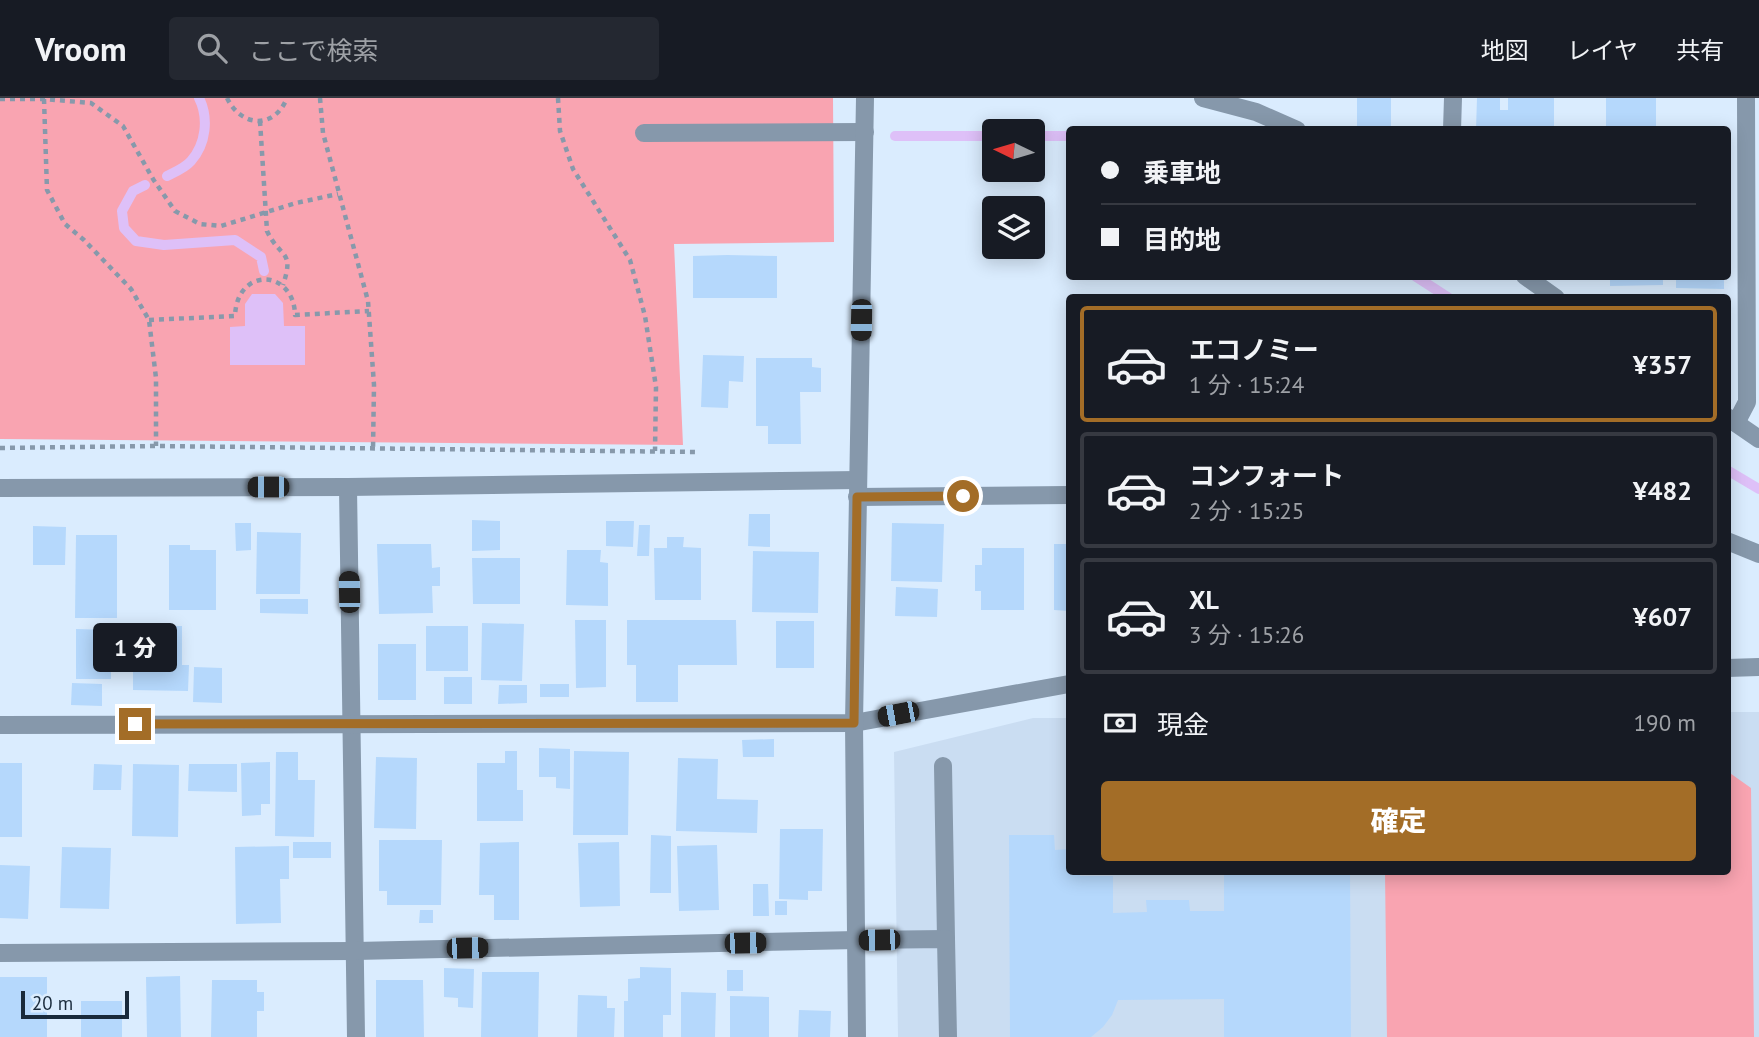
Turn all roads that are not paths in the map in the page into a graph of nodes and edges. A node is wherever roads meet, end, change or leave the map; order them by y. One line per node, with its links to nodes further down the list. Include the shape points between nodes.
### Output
1 (865, 98): 7 (street)
2 (1203, 98): 5 (street)
3 (1452, 98): 6 (street)
4 (1746, 98): 11 (street, via 1747,402)
5 (1288, 126)
6 (1452, 126)
7 (865, 132): 8 (street); 15 (street)
8 (644, 134)
9 (1531, 280): 10 (street)
10 (1550, 294)
11 (1732, 420): 12 (street)
12 (1759, 439)
13 (348, 487): 14 (street); 15 (street); 23 (street)
14 (0, 488)
15 (857, 489): 16 (street); 22 (street)
16 (1066, 495)
17 (1731, 543): 18 (street)
18 (1759, 554)
19 (1759, 667): 20 (street)
20 (1731, 668)
21 (1066, 685): 22 (street)
22 (854, 723): 23 (street); 27 (street)
23 (350, 724): 24 (street); 28 (street)
24 (0, 725)
25 (943, 766): 26 (street)
26 (946, 939): 27 (street); 32 (street)
27 (857, 940): 28 (street); 31 (street)
28 (356, 951): 29 (street); 30 (street)
29 (0, 954)
30 (356, 1037)
31 (857, 1037)
32 (948, 1037)

